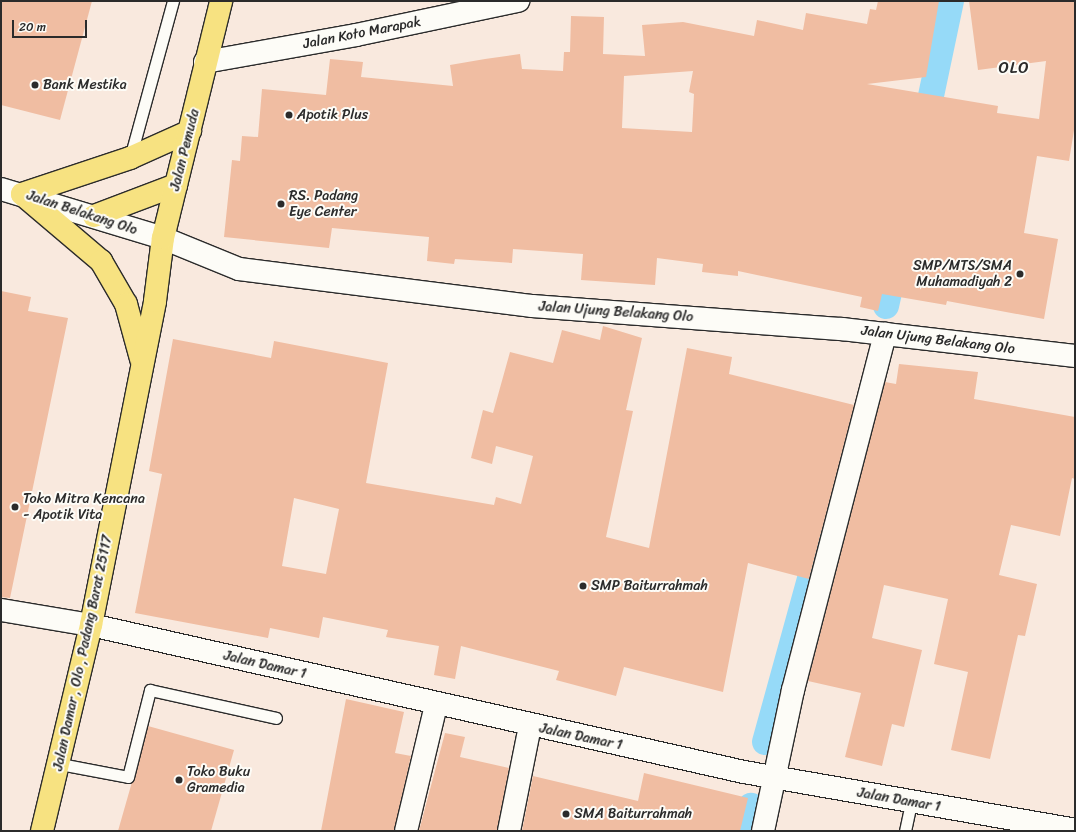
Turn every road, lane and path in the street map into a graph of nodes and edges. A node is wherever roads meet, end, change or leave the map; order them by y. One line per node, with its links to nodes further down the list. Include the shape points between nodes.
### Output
1 (173, 1): 6 (lane)
2 (221, 1): 4 (main road, Jalan Pemuda)
3 (518, 1): 4 (street, Jalan Koto Marapak, via 356,36)
4 (205, 62): 5 (main road, Jalan Pemuda)
5 (190, 131): 6 (main road); 7 (main road, Jalan Pemuda)
6 (130, 158): 9 (main road)
7 (176, 185): 10 (main road); 11 (main road, Jalan Pemuda)
8 (1, 189): 9 (street, Jalan Belakang Olo)
9 (22, 194): 10 (street, Jalan Belakang Olo); 14 (main road, via 101,261 126,304)
10 (94, 216): 11 (street, Jalan Belakang Olo)
11 (162, 238): 12 (street, Jalan Ujung Belakang Olo, via 239,269 533,306); 14 (main road, Jalan Damar , Olo , Padang Barat 25117, via 155,301)
12 (883, 334): 13 (street, Jalan Ujung Belakang Olo); 21 (street)
13 (1075, 356)
14 (142, 361): 16 (main road, Jalan Damar , Olo , Padang Barat 25117)
15 (1, 610): 16 (street, Jalan Damar 1)
16 (91, 625): 17 (street, Jalan Damar 1); 20 (main road, Jalan Damar , Olo , Padang Barat 25117)
17 (436, 705): 19 (street, Jalan Damar 1); 25 (street)
18 (276, 718): 20 (lane, via 150,690 128,776)
19 (530, 726): 21 (street, Jalan Damar 1); 26 (street)
20 (60, 764): 24 (main road, Jalan Damar , Olo , Padang Barat 25117)
21 (773, 778): 22 (street, Jalan Damar 1); 27 (street)
22 (911, 802): 23 (street, Jalan Damar 1); 28 (lane)
23 (1075, 830)
24 (42, 831)
25 (406, 831)
26 (509, 831)
27 (763, 831)
28 (905, 831)

